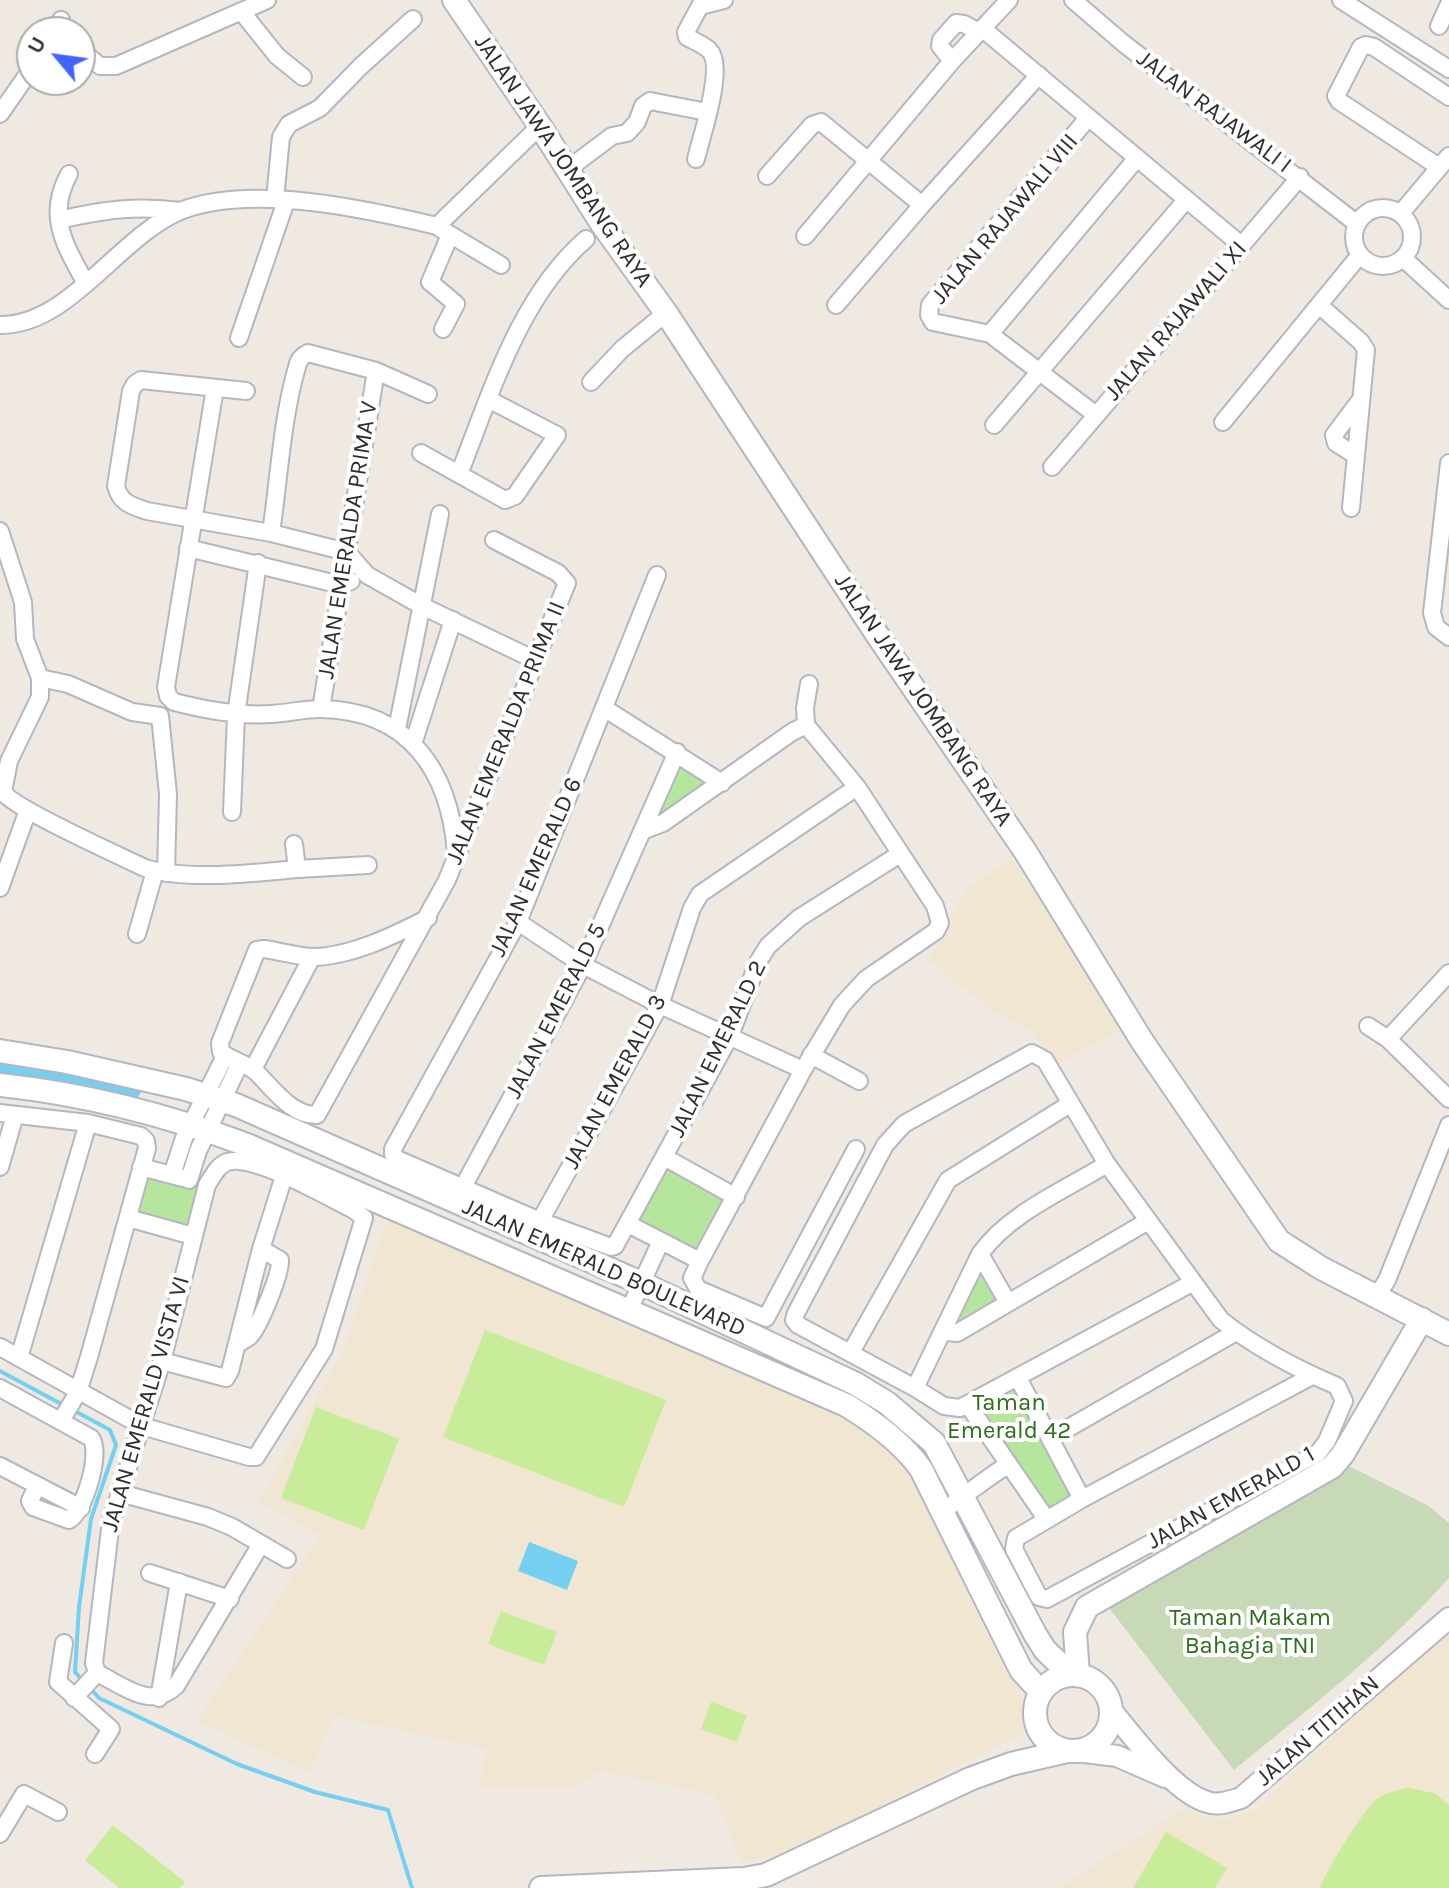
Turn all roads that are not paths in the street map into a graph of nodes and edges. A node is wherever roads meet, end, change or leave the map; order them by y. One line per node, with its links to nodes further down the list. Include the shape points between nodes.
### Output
1 (267, 0): 8 (street)
2 (454, 0): 21 (main road, JALAN JAWA JOMBANG RAYA)
3 (724, 0): 18 (street, via 700,6 686,32 711,51 716,63)
4 (1009, 0): 11 (street)
5 (1073, 0): 29 (street, JALAN RAJAWALI I)
6 (1341, 0): 13 (street)
7 (1449, 4): 10 (street)
8 (241, 11): 12 (street, via 116,66); 15 (street, via 277,56)
9 (413, 19): 30 (street, via 320,108 284,130)
10 (1439, 26)
11 (981, 30): 14 (street); 24 (street)
12 (96, 63)
13 (1449, 69)
14 (1039, 75): 20 (street); 32 (street)
15 (303, 77)
16 (16, 91): 19 (street)
17 (1449, 97): 25 (street, via 1366,45 1336,96)
18 (707, 112): 23 (street); 26 (street, via 650,101 627,133 612,136)
19 (0, 114)
20 (1088, 118): 22 (street); 51 (street, JALAN RAJAWALI VIII, via 930,305 933,322)
21 (540, 126): 26 (main road, JALAN JAWA JOMBANG RAYA); 37 (street)
22 (1137, 158): 31 (street); 51 (street)
23 (696, 159)
24 (869, 161): 28 (street, via 816,122); 32 (street); 39 (street)
25 (1444, 162): 34 (street)
26 (568, 169): 38 (main road, JALAN JAWA JOMBANG RAYA)
27 (69, 174): 35 (street, via 59,197)
28 (767, 176)
29 (1300, 177): 36 (street, JALAN RAJAWALI I); 40 (street, JALAN RAJAWALI XI)
30 (280, 200): 33 (street, via 235,198); 37 (street, via 373,212); 52 (street)
31 (1186, 200): 40 (street); 54 (street)
32 (922, 205): 46 (street)
33 (181, 211): 35 (street, via 147,206); 44 (street)
34 (1401, 213): 36 (street, via 1385,207 1368,211); 42 (street, via 1411,227 1412,244)
35 (59, 220): 44 (street, via 61,236)
36 (1356, 223): 41 (street, via 1353,240)
37 (443, 230): 43 (street); 50 (street, via 430,282 456,304)
38 (594, 232): 48 (main road, JALAN JAWA JOMBANG RAYA); 59 (street, via 541,289)
39 (805, 236)
40 (1241, 245): 60 (street, JALAN RAJAWALI XI)
41 (1359, 256): 42 (street, via 1372,266 1389,267); 47 (street)
42 (1404, 259): 45 (street)
43 (501, 265)
44 (85, 282): 49 (street, via 33,320)
45 (1449, 300)
46 (836, 305)
47 (1319, 305): 61 (street); 67 (street, via 1364,346 1362,398 1334,435 1336,443 1355,455)
48 (666, 313): 55 (street); 149 (main road, JALAN JAWA JOMBANG RAYA, via 1025,851 1142,1041 1279,1241)
49 (0, 325)
50 (443, 329)
51 (990, 334): 54 (street, JALAN RAJAWALI VIII)
52 (239, 338)
53 (376, 371): 58 (street); 71 (street, via 308,353 302,356); 74 (street, JALAN EMERALDA PRIMA V)
54 (1040, 371): 60 (street, JALAN RAJAWALI VIII); 62 (street)
55 (591, 382)
56 (215, 388): 57 (street); 69 (street); 69 (street, via 141,380 131,391 116,486 119,496 147,511)
57 (246, 391)
58 (428, 394)
59 (488, 399): 66 (street); 66 (street, via 557,435 511,500)
60 (1096, 415): 65 (street, JALAN RAJAWALI XI)
61 (1223, 422)
62 (994, 425)
63 (421, 453): 66 (street)
64 (1449, 463): 81 (street, via 1432,613 1436,627)
65 (1052, 467)
66 (459, 474)
67 (1351, 508)
68 (440, 514): 79 (street)
69 (192, 521): 71 (street); 73 (street)
70 (0, 531): 83 (street, via 23,602 25,639)
71 (271, 533): 74 (street)
72 (494, 540): 82 (street, JALAN EMERALDA PRIMA II, via 558,573 567,583)
73 (188, 548): 75 (street); 87 (street, via 168,696 174,702)
74 (347, 552): 76 (street); 78 (street, JALAN EMERALDA PRIMA V)
75 (258, 563): 78 (street); 87 (street)
76 (367, 575): 78 (street); 79 (street)
77 (657, 575): 85 (street, JALAN EMERALD 6)
78 (341, 585): 86 (street, JALAN EMERALDA PRIMA V)
79 (422, 606): 80 (street); 89 (street)
80 (453, 620): 82 (street); 90 (street)
81 (1449, 637)
82 (535, 660): 100 (street, JALAN EMERALDA PRIMA II)
83 (40, 678): 94 (street, via 40,697 9,761); 103 (street, via 68,684 132,712 160,716 168,794)
84 (809, 684): 88 (street)
85 (604, 708): 91 (street); 106 (street, JALAN EMERALD 6)
86 (321, 709): 87 (street); 89 (street, via 368,716)
87 (236, 715): 96 (street)
88 (806, 725): 92 (street); 93 (street)
89 (397, 729): 90 (street)
90 (413, 744): 100 (street, via 445,795)
91 (677, 752): 92 (street); 97 (street, JALAN EMERALD 5)
92 (722, 783): 97 (street)
93 (857, 787): 99 (street); 111 (street, JALAN EMERALD 3, via 700,894)
94 (2, 792): 95 (street)
95 (28, 810): 103 (street); 104 (street)
96 (232, 812)
97 (642, 831): 109 (street, JALAN EMERALD 5)
98 (294, 844): 102 (street)
99 (900, 854): 113 (street, JALAN EMERALD 2, via 799,918 768,946); 117 (street, via 935,906 940,923 854,990)
100 (456, 857): 105 (street, JALAN EMERALDA PRIMA II)
101 (368, 865): 102 (street)
102 (297, 869): 103 (street)
103 (160, 872): 107 (street)
104 (0, 888)
105 (428, 918): 108 (street, via 360,947); 118 (street, JALAN EMERALDA PRIMA II, via 317,1115 278,1096)
106 (518, 922): 109 (street); 137 (street, JALAN EMERALD 6, via 393,1149 397,1159)
107 (137, 934)
108 (312, 957): 116 (street, via 264,949 253,954 220,1043); 118 (street)
109 (583, 965): 111 (street); 137 (street, JALAN EMERALD 5)
110 (1449, 973): 114 (street)
111 (660, 1005): 113 (street); 140 (street, JALAN EMERALD 3)
112 (1368, 1026): 114 (street)
113 (730, 1036): 117 (street); 129 (street, JALAN EMERALD 2)
114 (1388, 1039): 122 (street)
115 (0, 1051): 121 (main road, JALAN EMERALD BOULEVARD)
116 (225, 1056): 118 (street); 121 (street)
117 (807, 1063): 119 (street); 138 (street)
118 (246, 1066): 121 (street)
119 (859, 1081)
120 (0, 1085): 127 (main road, JALAN EMERALD BOULEVARD, via 50,1090)
121 (213, 1097): 127 (street); 148 (main road, JALAN EMERALD BOULEVARD)
122 (1449, 1097)
123 (1070, 1104): 130 (street, JALAN EMERALD 1); 157 (street, via 948,1180); 157 (street, JALAN EMERALD 1, via 1045,1060 1032,1053 894,1133 794,1320)
124 (8, 1114): 125 (street); 131 (street)
125 (88, 1123): 132 (street, via 141,1136 147,1148); 158 (street)
126 (1449, 1125): 149 (street)
127 (199, 1128): 133 (street); 135 (street); 151 (main road, JALAN EMERALD BOULEVARD)
128 (856, 1149): 146 (street, via 766,1318 698,1289 692,1278)
129 (666, 1158): 138 (street); 142 (street, JALAN EMERALD 2)
130 (1107, 1164): 141 (street, JALAN EMERALD 1); 145 (street, via 992,1236)
131 (0, 1167)
132 (141, 1167): 133 (street); 139 (street)
133 (172, 1175): 135 (street)
134 (284, 1176): 136 (street, via 238,1160 225,1162); 159 (street, via 261,1249 280,1260 279,1271 257,1326 238,1344 226,1378); 167 (street, via 364,1218 319,1359 256,1457)
135 (189, 1180): 136 (street)
136 (207, 1185): 143 (street, JALAN EMERALD VISTA VI)
137 (463, 1187): 140 (street)
138 (736, 1197): 146 (street)
139 (128, 1218): 143 (street); 164 (street)
140 (540, 1221): 142 (street, JALAN EMERALD 2, via 611,1247)
141 (1148, 1221): 147 (street, JALAN EMERALD 1); 150 (street)
142 (628, 1224): 144 (street)
143 (193, 1236): 159 (street, JALAN EMERALD VISTA VI)
144 (666, 1244): 146 (street); 148 (street)
145 (980, 1254): 150 (street); 153 (street)
146 (700, 1261)
147 (1192, 1283): 154 (street, JALAN EMERALD 1); 161 (street)
148 (646, 1285): 151 (street); 171 (main road, JALAN EMERALD BOULEVARD, via 879,1398 934,1443)
149 (1377, 1296): 152 (main road, JALAN JAWA JOMBANG RAYA)
150 (1007, 1301): 153 (street, via 957,1333)
151 (633, 1312): 174 (main road, JALAN EMERALD BOULEVARD, via 846,1405 913,1459)
152 (1422, 1319): 155 (main road, JALAN JAWA JOMBANG RAYA); 182 (main road, via 1332,1467 1087,1607)
153 (945, 1329): 163 (street)
154 (1236, 1332): 160 (street, JALAN EMERALD 1); 168 (street)
155 (1449, 1334)
156 (0, 1347): 158 (street)
157 (851, 1352): 163 (street)
158 (19, 1358): 164 (street)
159 (162, 1361): 167 (street, JALAN EMERALD VISTA VI)
160 (1312, 1376): 173 (street); 175 (street, JALAN EMERALD 1, via 1337,1386 1344,1401 1318,1453 1047,1599 1034,1590 1014,1549 1016,1538)
161 (1018, 1378): 165 (street); 168 (street)
162 (0, 1388): 166 (street)
163 (915, 1388): 165 (street, via 953,1409)
164 (76, 1395): 166 (street); 167 (street)
165 (968, 1405): 169 (street)
166 (63, 1418): 170 (street, via 96,1445 81,1508 73,1519 33,1507 30,1501 37,1486)
167 (142, 1426): 172 (street, JALAN EMERALD VISTA VI)
168 (1051, 1438): 173 (street)
169 (1008, 1465): 171 (street, via 983,1479 974,1477); 175 (street)
170 (0, 1466)
171 (960, 1492): 174 (street); 184 (main road, JALAN EMERALD BOULEVARD)
172 (120, 1493): 176 (street, via 208,1517); 187 (street, JALAN EMERALD VISTA VI, via 108,1539)
173 (1082, 1499): 175 (street)
174 (938, 1505): 185 (main road, JALAN EMERALD BOULEVARD)
175 (1047, 1520)
176 (261, 1544): 177 (street); 180 (street)
177 (287, 1559)
178 (150, 1573): 179 (street)
179 (179, 1582): 180 (street); 190 (street)
180 (230, 1599): 190 (street, via 176,1686)
181 (1449, 1618): 196 (street, JALAN TITIHAN, via 1241,1798 1212,1803)
182 (1075, 1632): 184 (main road, via 1059,1647); 186 (main road)
183 (64, 1643): 189 (street, via 58,1682)
184 (1045, 1650): 185 (main road, via 1034,1666); 186 (main road, JALAN EMERALD BOULEVARD)
185 (1021, 1670): 188 (main road, JALAN EMERALD BOULEVARD)
186 (1074, 1674): 188 (main road, via 1058,1677); 191 (main road, via 1102,1688)
187 (94, 1677): 189 (street); 190 (street)
188 (1041, 1692): 192 (main road)
189 (76, 1696): 194 (street, via 111,1729)
190 (159, 1698)
191 (1111, 1710): 193 (main road, via 1104,1734 1092,1746); 196 (street, JALAN TITIHAN)
192 (1035, 1719): 193 (main road, via 1043,1737); 195 (main road, via 1028,1742)
193 (1071, 1751): 195 (main road); 196 (street, JALAN TITIHAN, via 1117,1756)
194 (95, 1754)
195 (1011, 1764): 200 (main road, via 766,1875)
196 (1176, 1782)
197 (58, 1812): 198 (street, via 24,1794)
198 (4, 1817): 199 (street)
199 (0, 1834)
200 (541, 1888)

